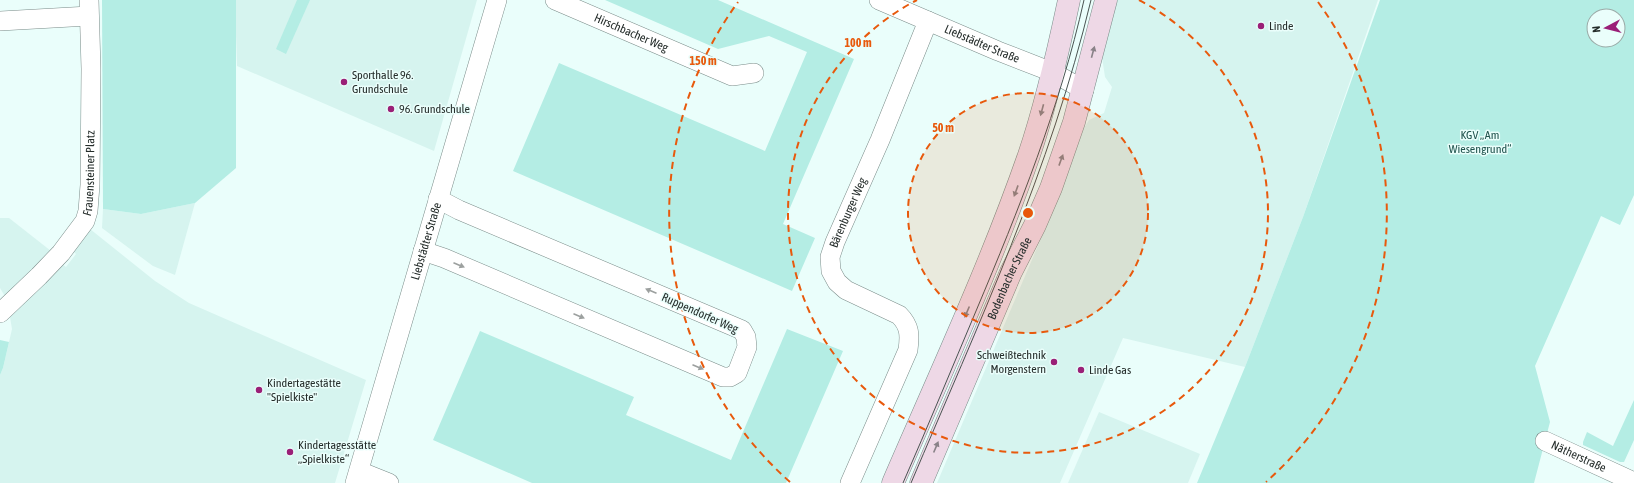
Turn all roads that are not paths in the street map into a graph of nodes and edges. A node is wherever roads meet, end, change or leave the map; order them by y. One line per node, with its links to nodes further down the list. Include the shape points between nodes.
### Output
1 (497, 0): 12 (street, Liebstädter Straße)
2 (555, 0): 10 (street, Hirschbacher Weg, via 732,76)
3 (879, 0): 8 (street, Liebstädter Straße)
4 (1069, 0): 9 (street, Bodenbacher Straße)
5 (1106, 0): 11 (street, Bodenbacher Straße, one-way to 5)
6 (89, 8): 7 (street); 14 (street, Frauensteiner Platz, via 90,185 87,216 60,254)
7 (0, 21)
8 (928, 21): 9 (street, Liebstädter Straße); 19 (street, Bärenburger Weg, via 830,257 837,282 846,290 899,315 905,321 910,336 908,350)
9 (1052, 72): 11 (street, Liebstädter Straße); 20 (street, Bodenbacher Straße, one-way to 20, via 1029,154 1001,230)
10 (754, 73)
11 (1084, 90): 21 (street, Bodenbacher Straße, one-way to 11, via 1011,272 1051,188)
12 (438, 199): 13 (street, Liebstädter Straße); 13 (street, Ruppendorfer Weg, one-way to 12, via 722,377 730,377 736,373 747,347 742,330)
13 (423, 251): 16 (street, Liebstädter Straße)
14 (3, 309)
15 (1545, 441): 17 (street, Nätherstraße)
16 (357, 477): 18 (street)
17 (1634, 482)
18 (389, 483)
19 (850, 483)
20 (894, 483)
21 (921, 483)

